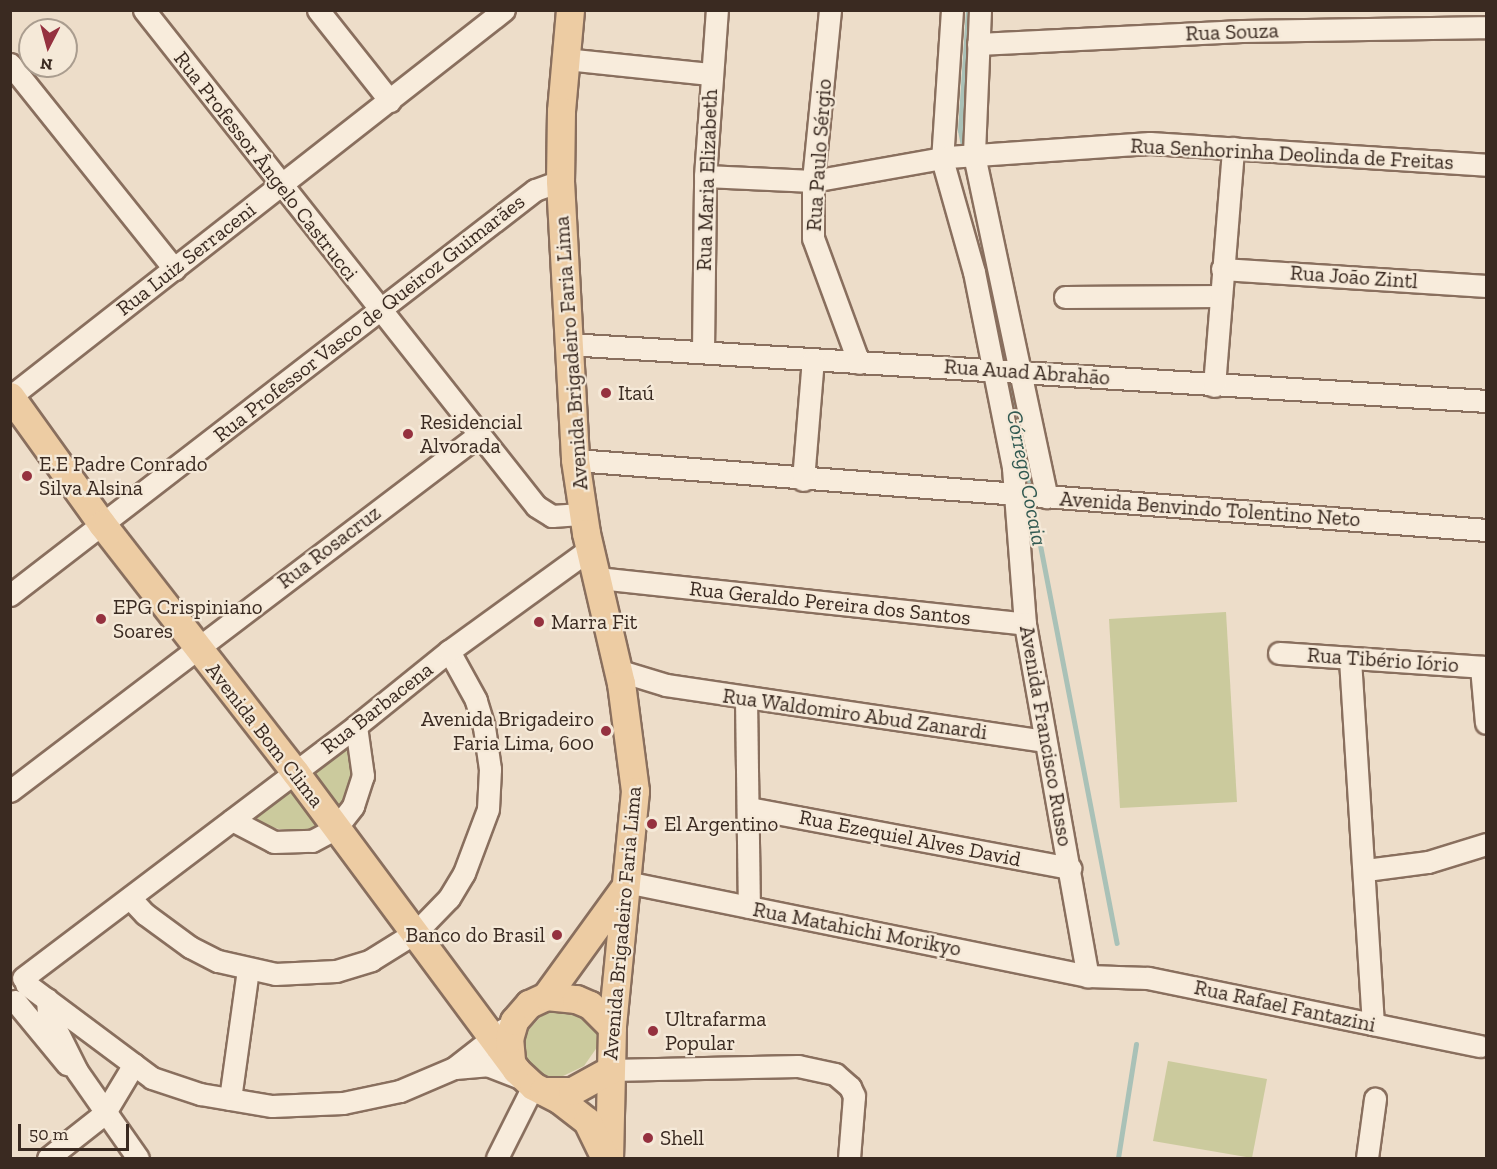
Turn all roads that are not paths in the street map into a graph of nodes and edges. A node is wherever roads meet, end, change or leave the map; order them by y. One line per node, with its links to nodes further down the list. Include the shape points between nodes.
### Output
1 (144, 10): 22 (street, Rua Professor Ângelo Castrucci)
2 (318, 10): 15 (street)
3 (570, 10): 12 (main road, Avenida Brigadeiro Faria Lima)
4 (717, 10): 14 (street, Rua Maria Elizabeth)
5 (830, 10): 21 (street, Rua Paulo Sérgio)
6 (952, 10): 17 (street)
7 (980, 10): 11 (street)
8 (1482, 10): 10 (street)
9 (494, 14): 15 (street, Rua Luiz Serraceni)
10 (1486, 25): 11 (street, Rua Souza, via 1242,31)
11 (978, 44): 17 (street)
12 (566, 59): 14 (street); 20 (main road, Avenida Brigadeiro Faria Lima)
13 (10, 64): 23 (street)
14 (711, 74): 19 (street, Rua Maria Elizabeth)
15 (390, 101): 22 (street, Rua Luiz Serraceni)
16 (1233, 148): 17 (street, Rua Senhorinha Deolinda de Freitas, via 1150,143); 18 (street, Rua Senhorinha Deolinda de Freitas); 24 (street)
17 (958, 157): 21 (street, Rua Senhorinha Deolinda de Freitas); 33 (street); 33 (street, via 974,272)
18 (1486, 165)
19 (705, 176): 21 (street, Rua Senhorinha Deolinda de Freitas); 30 (street, Rua Maria Elizabeth)
20 (560, 181): 28 (street, Rua Professor Vasco de Queiroz Guimarães, via 535,190); 29 (main road, Avenida Brigadeiro Faria Lima)
21 (813, 181): 32 (street, Rua Paulo Sérgio, via 814,248)
22 (282, 184): 23 (street, Rua Luiz Serraceni); 28 (street, Rua Professor Ângelo Castrucci)
23 (174, 269): 35 (street, Rua Luiz Serraceni)
24 (1222, 269): 25 (street, Rua João Zintl); 26 (street)
25 (1486, 286)
26 (1221, 296): 27 (street); 34 (street)
27 (1065, 297)
28 (380, 311): 37 (street, Rua Professor Ângelo Castrucci); 42 (street, Rua Professor Vasco de Queiroz Guimarães)
29 (568, 344): 30 (street, Rua Auad Abrahão); 38 (main road, Avenida Brigadeiro Faria Lima)
30 (703, 350): 31 (street, Rua Auad Abrahão)
31 (813, 359): 32 (street, Rua Auad Abrahão); 39 (street)
32 (859, 363): 33 (street, Rua Auad Abrahão)
33 (1007, 369): 34 (street, Rua Auad Abrahão); 40 (street); 40 (street)
34 (1214, 386): 36 (street, Rua Auad Abrahão)
35 (11, 396): 42 (main road, Avenida Bom Clima)
36 (1486, 401)
37 (477, 436): 41 (street, Rua Professor Ângelo Castrucci, via 543,513 558,517); 50 (street, Rua Rosacruz)
38 (575, 460): 39 (street, Avenida Benvindo Tolentino Neto); 41 (main road, Avenida Brigadeiro Faria Lima)
39 (803, 480): 40 (street, Avenida Benvindo Tolentino Neto)
40 (1032, 496): 43 (street, Avenida Benvindo Tolentino Neto); 49 (street, Avenida Francisco Russo)
41 (584, 514): 44 (main road, Avenida Brigadeiro Faria Lima)
42 (102, 524): 47 (street, Rua Professor Vasco de Queiroz Guimarães); 50 (main road, Avenida Bom Clima)
43 (1486, 530)
44 (590, 549): 45 (main road, Avenida Brigadeiro Faria Lima); 51 (street, Rua Barbacena)
45 (598, 578): 46 (street, Rua Geraldo Pereira dos Santos); 48 (main road, Avenida Brigadeiro Faria Lima)
46 (635, 583): 48 (street); 49 (street, Rua Geraldo Pereira dos Santos)
47 (14, 586)
48 (604, 608): 55 (main road, Avenida Brigadeiro Faria Lima)
49 (1026, 624): 61 (street, Avenida Francisco Russo)
50 (197, 647): 62 (main road, Avenida Bom Clima); 63 (street, Rua Rosacruz)
51 (449, 651): 60 (street, Rua Barbacena); 73 (street, via 476,700 484,727 490,769 488,809 464,873 449,898)
52 (1279, 653): 53 (street, Rua Tibério Iório)
53 (1350, 659): 54 (street, Rua Tibério Iório); 69 (street)
54 (1484, 667): 59 (street)
55 (617, 670): 56 (street, Rua Waldomiro Abud Zanardi); 57 (main road, Avenida Brigadeiro Faria Lima)
56 (666, 685): 57 (street, Rua Waldomiro Abud Zanardi); 58 (street, Rua Waldomiro Abud Zanardi)
57 (623, 697): 70 (main road, Avenida Brigadeiro Faria Lima, via 635,791)
58 (747, 698): 61 (street, Rua Waldomiro Abud Zanardi); 64 (street)
59 (1486, 723)
60 (356, 726): 62 (street, Rua Barbacena); 66 (street, via 363,776 354,806)
61 (1044, 741): 68 (street, Avenida Francisco Russo)
62 (295, 772): 65 (street, Rua Barbacena); 66 (main road, Avenida Bom Clima)
63 (10, 791)
64 (749, 808): 68 (street, Rua Ezequiel Alves David); 72 (street)
65 (232, 820): 66 (street, via 274,842 312,841); 71 (street, Rua Barbacena)
66 (336, 828): 73 (main road, Avenida Bom Clima)
67 (1486, 844): 69 (street, via 1428,862)
68 (1070, 868): 75 (street, Avenida Francisco Russo)
69 (1366, 870): 79 (street)
70 (626, 884): 72 (street, Rua Matahichi Morikyo); 77 (main road); 81 (main road, Avenida Brigadeiro Faria Lima)
71 (130, 898): 74 (street, via 190,947); 76 (street, Rua Barbacena)
72 (749, 907): 75 (street, Rua Matahichi Morikyo)
73 (416, 932): 74 (street, via 370,960 336,971 305,975); 80 (main road, Avenida Bom Clima)
74 (248, 969): 88 (street)
75 (1096, 977): 79 (street, Rua Rafael Fantazini, via 1148,978)
76 (15, 991): 78 (street); 86 (street, via 63,1062)
77 (546, 996): 80 (main road); 81 (main road, via 576,999 590,1005)
78 (47, 999): 83 (street); 86 (street, via 48,1013)
79 (1373, 1024): 82 (street, Rua Rafael Fantazini)
80 (496, 1025): 84 (street); 87 (main road, via 509,1039)
81 (612, 1027): 85 (main road, Avenida Brigadeiro Faria Lima)
82 (1480, 1046)
83 (134, 1064): 88 (street, via 152,1078 172,1086); 90 (street)
84 (454, 1068): 87 (street, via 487,1065); 88 (street, via 400,1091 344,1102 272,1106)
85 (610, 1070): 87 (main road, via 572,1091); 94 (main road, Avenida Brigadeiro Faria Lima); 95 (street, via 798,1066 835,1074 854,1096)
86 (77, 1071): 90 (street)
87 (527, 1079): 93 (street); 94 (main road, via 587,1121)
88 (230, 1099)
89 (1375, 1099): 96 (street)
90 (104, 1114): 91 (street); 92 (street)
91 (48, 1158)
92 (138, 1158)
93 (497, 1158)
94 (607, 1158)
95 (849, 1158)
96 (1367, 1158)

